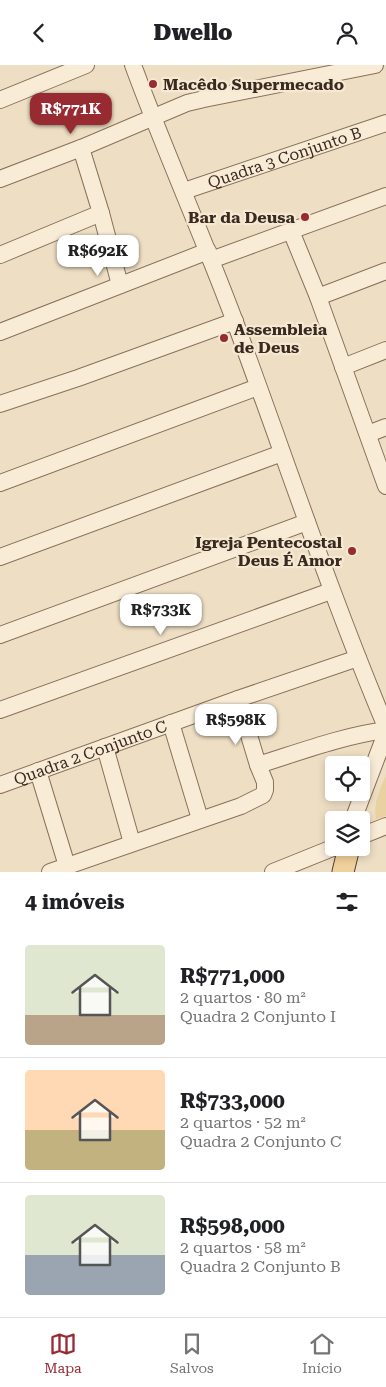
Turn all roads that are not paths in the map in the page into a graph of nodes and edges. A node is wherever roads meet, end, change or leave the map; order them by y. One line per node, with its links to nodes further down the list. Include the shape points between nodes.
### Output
1 (86, 65): 4 (street)
2 (134, 65): 5 (street)
3 (375, 65): 5 (street, via 186,103)
4 (0, 100)
5 (153, 117): 7 (street); 9 (street)
6 (386, 123): 9 (street, Quadra 3 Conjunto B)
7 (81, 148): 8 (street); 11 (street)
8 (0, 179)
9 (184, 191): 14 (street)
10 (386, 197): 12 (street)
11 (101, 213): 13 (street); 16 (street)
12 (291, 231): 14 (street); 17 (street)
13 (0, 255)
14 (210, 256): 16 (street); 18 (street)
15 (386, 271): 17 (street)
16 (120, 285): 19 (street)
17 (318, 297): 21 (street)
18 (235, 321): 22 (street); 23 (street)
19 (0, 331)
20 (386, 351): 21 (street)
21 (343, 367): 25 (street)
22 (258, 387): 26 (street); 27 (street)
23 (0, 404)
24 (386, 427): 25 (street)
25 (368, 434): 28 (street)
26 (282, 453): 29 (street); 30 (street)
27 (0, 483)
28 (386, 486)
29 (307, 522): 31 (street); 32 (street)
30 (0, 557)
31 (331, 591): 33 (street); 35 (street)
32 (0, 635)
33 (358, 658): 34 (street, Quadra 2 Conjunto C); 37 (street)
34 (238, 699): 36 (street, Quadra 2 Conjunto C); 39 (street)
35 (0, 710)
36 (171, 723): 38 (street, Quadra 2 Conjunto C); 43 (street)
37 (386, 730): 39 (street, via 325,743); 42 (street)
38 (105, 747): 40 (street, Quadra 2 Conjunto C); 46 (street)
39 (258, 765): 43 (street, via 265,782 263,795)
40 (38, 771): 41 (street, Quadra 2 Conjunto C); 48 (street)
41 (0, 785)
42 (356, 811)
43 (200, 819): 46 (street)
44 (386, 826): 45 (street)
45 (370, 832)
46 (132, 843): 48 (street)
47 (346, 858): 50 (street)
48 (67, 866): 49 (street)
49 (50, 872)
50 (273, 872)

